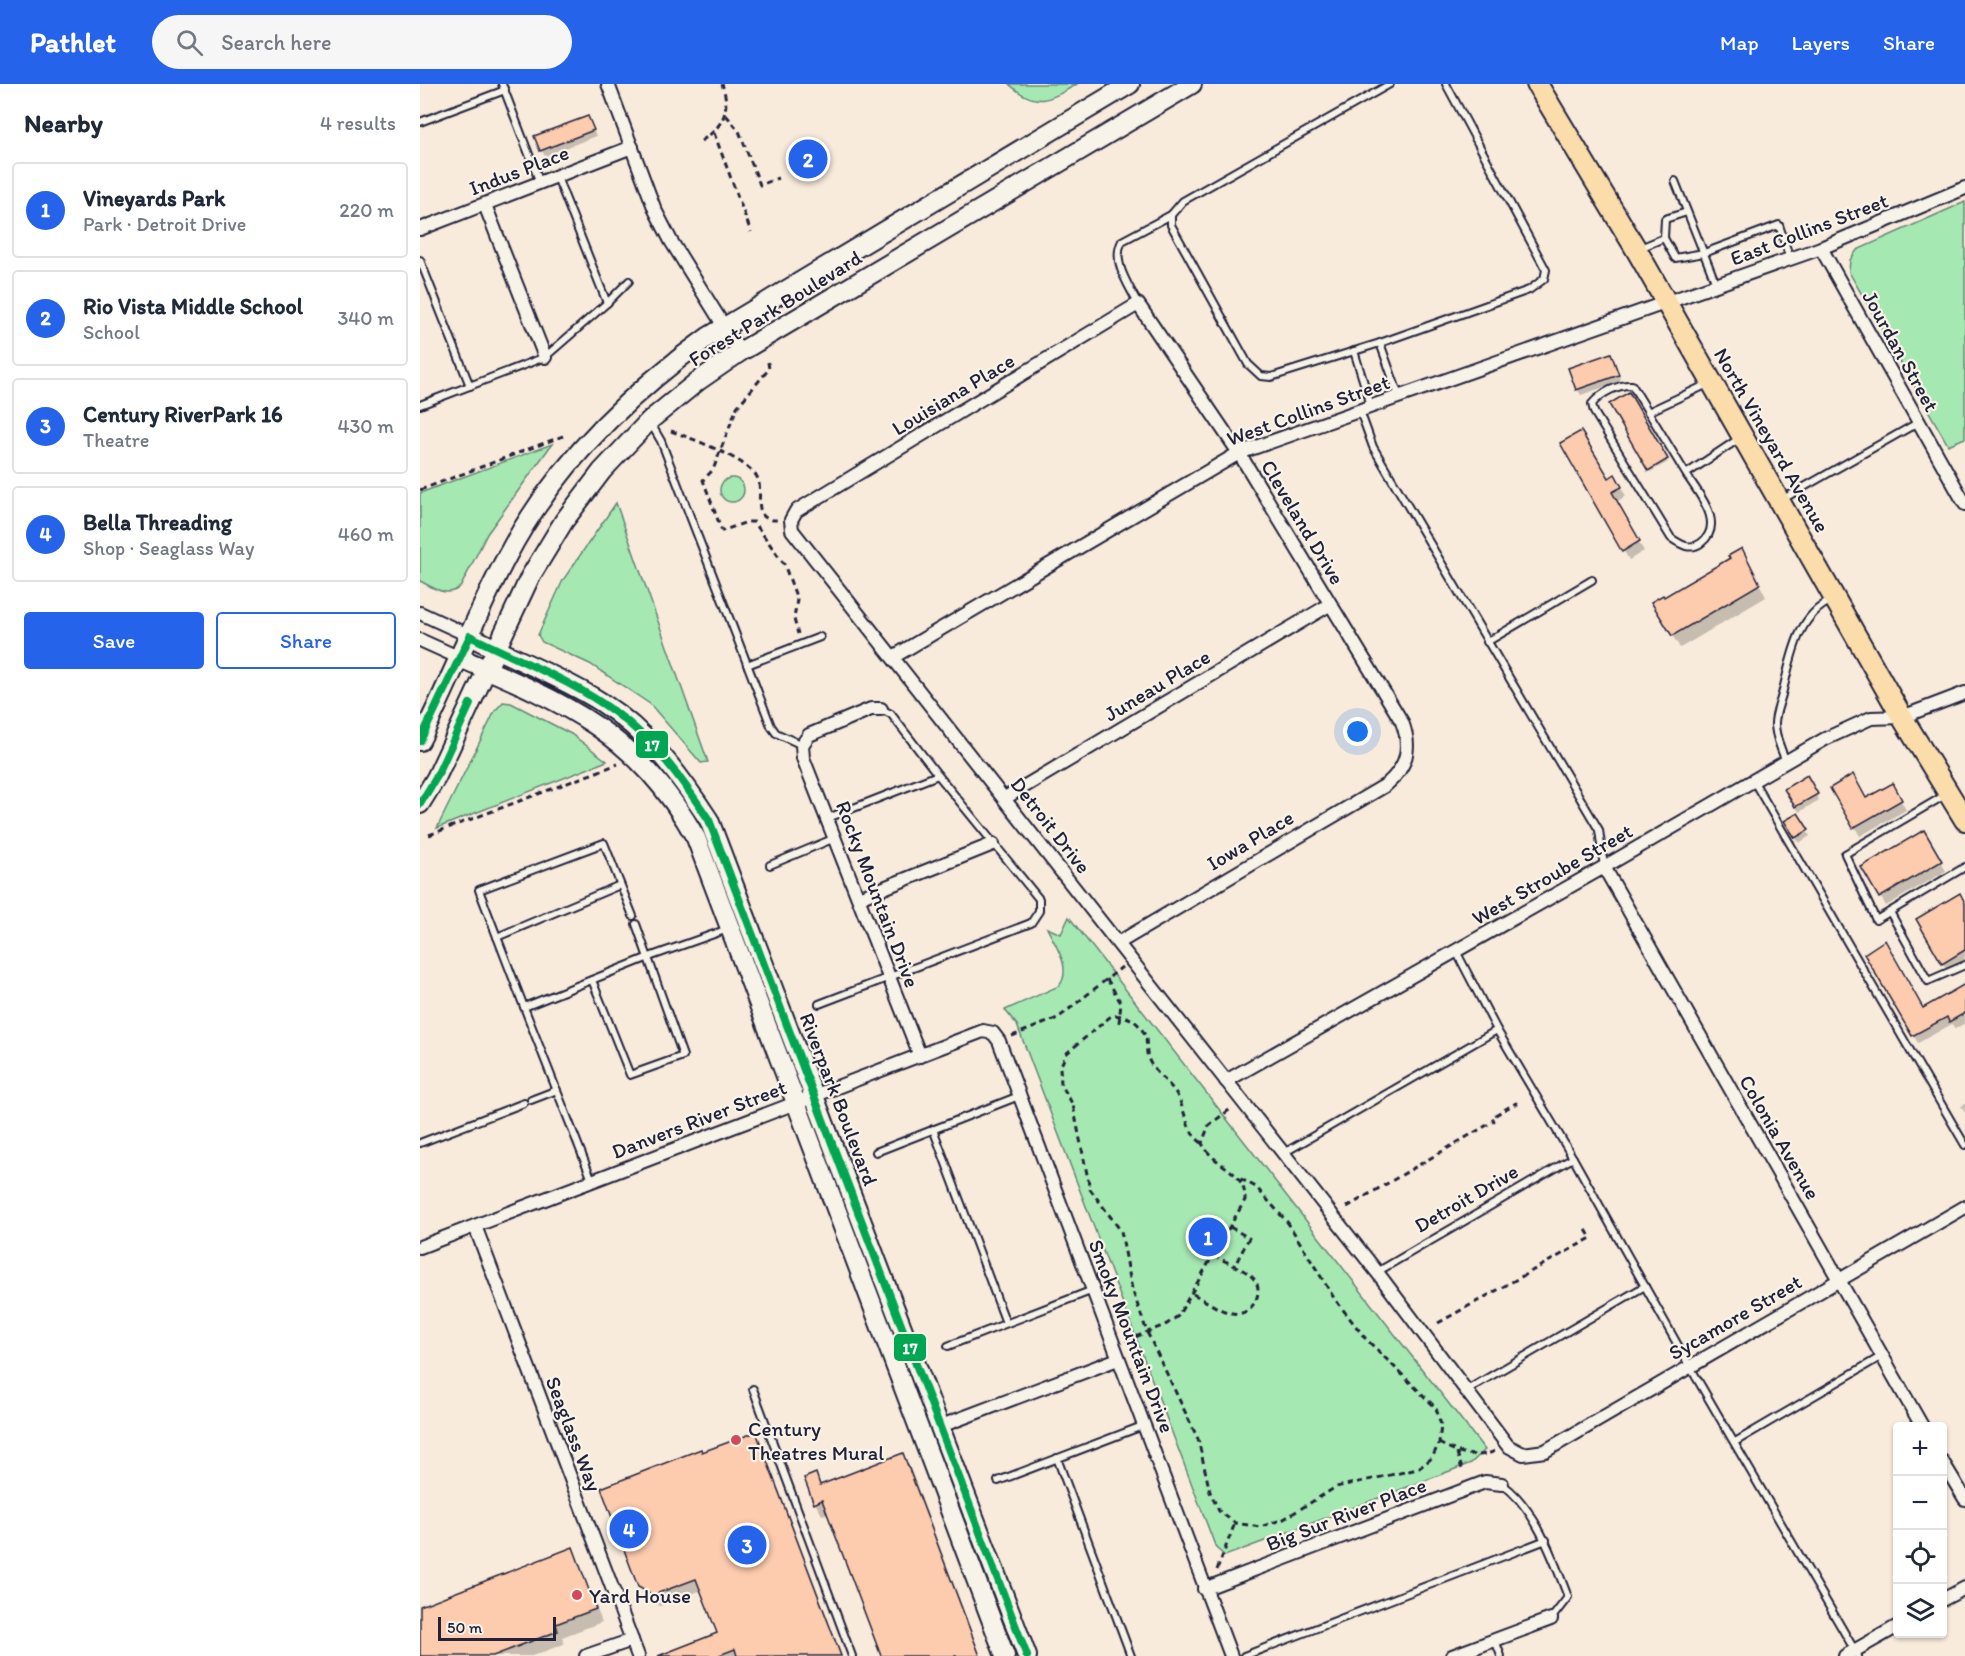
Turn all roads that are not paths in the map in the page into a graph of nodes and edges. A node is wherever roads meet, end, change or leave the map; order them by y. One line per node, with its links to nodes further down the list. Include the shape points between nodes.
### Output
1 (608, 84): 9 (street)
2 (1130, 84): 29 (street, Forest Park Boulevard)
3 (1192, 84): 32 (street, Forest Park Boulevard)
4 (1390, 84): 16 (lane, via 1183,201)
5 (1446, 84): 30 (lane, via 1546,270 1544,279 1529,290)
6 (1537, 84): 19 (main road, North Vineyard Avenue)
7 (503, 87): 8 (lane); 12 (lane)
8 (420, 122)
9 (632, 147): 10 (street, Indus Place); 29 (street, via 671,242)
10 (557, 177): 12 (street, Indus Place); 26 (lane)
11 (1675, 181): 15 (lane)
12 (541, 184): 14 (street, Indus Place)
13 (1965, 188): 20 (street, East Collins Street)
14 (485, 205): 17 (street, Indus Place); 33 (street)
15 (1687, 212): 18 (lane, via 1665,219); 21 (lane)
16 (1171, 214): 28 (lane, via 1122,241 1118,249 1119,264); 31 (lane, via 1171,225 1253,370 1261,376 1271,377)
17 (420, 229)
18 (1664, 238): 19 (lane); 21 (lane, via 1675,258)
19 (1636, 249): 27 (main road, North Vineyard Avenue)
20 (1821, 249): 22 (street, East Collins Street); 41 (street, Jourdan Street)
21 (1704, 253): 22 (lane, via 1779,225); 25 (lane)
22 (1790, 259): 25 (street, East Collins Street)
23 (420, 260): 35 (lane)
24 (629, 281): 26 (lane)
25 (1716, 285): 27 (street, East Collins Street)
26 (606, 303): 33 (lane)
27 (1665, 303): 34 (main road, North Vineyard Avenue); 36 (street, West Collins Street)
28 (1138, 304): 43 (street, Cleveland Drive); 47 (street, Louisiana Place, via 796,511)
29 (724, 327): 32 (street); 52 (street, Forest Park Boulevard, via 651,380 594,434 569,464 508,555)
30 (1380, 343): 31 (lane); 36 (lane)
31 (1354, 351): 38 (lane)
32 (740, 352): 40 (street, Forest Park Boulevard)
33 (545, 357): 35 (lane)
34 (1711, 382): 39 (lane); 42 (main road, North Vineyard Avenue)
35 (470, 386): 37 (lane)
36 (1399, 396): 38 (street, West Collins Street)
37 (420, 405)
38 (1366, 408): 43 (street, West Collins Street); 55 (lane, via 1373,447)
39 (1648, 412): 44 (lane); 44 (lane, via 1632,386 1623,384 1592,404 1671,538 1684,546 1696,547 1708,538 1712,527 1706,505)
40 (649, 421): 56 (street, Forest Park Boulevard, via 602,471 564,521 530,577); 59 (lane, via 661,441)
41 (1919, 422): 45 (lane); 46 (street, Jourdan Street)
42 (1743, 436): 44 (lane); 45 (main road, North Vineyard Avenue)
43 (1239, 453): 50 (street, Cleveland Drive); 57 (street, West Collins Street)
44 (1686, 474)
45 (1779, 501): 49 (main road, North Vineyard Avenue)
46 (1965, 504)
47 (791, 520): 57 (street, Detroit Drive, via 792,530)
48 (1592, 580): 55 (lane)
49 (1835, 598): 63 (main road, North Vineyard Avenue); 66 (lane, via 1809,616 1794,648 1775,724)
50 (1329, 605): 67 (street, Cleveland Drive, via 1402,722 1408,750); 71 (street, Juneau Place)
51 (420, 614): 52 (street)
52 (470, 636): 56 (street, Riverpark Boulevard); 58 (street, Forest Park Boulevard)
53 (820, 637): 59 (lane)
54 (420, 640): 58 (street)
55 (1487, 642): 78 (lane, via 1599,830)
56 (495, 650): 60 (street, Forest Park Boulevard); 100 (street, Riverpark Boulevard, via 602,703 644,735 676,771 709,820)
57 (893, 657): 71 (street, Detroit Drive)
58 (460, 658): 60 (street, Riverpark Boulevard); 64 (street, Forest Park Boulevard)
59 (747, 665): 65 (lane, via 771,726 776,733)
60 (486, 669): 72 (street, Forest Park Boulevard); 85 (street, Riverpark Boulevard, via 589,718 651,771 696,838)
61 (1965, 693): 63 (street, West Stroube Street)
62 (881, 709): 65 (street, via 871,709 809,735); 68 (lane, via 891,714)
63 (1902, 717): 66 (street, West Stroube Street, via 1871,718); 70 (main road, North Vineyard Avenue)
64 (420, 741)
65 (802, 745): 73 (street, Rocky Mountain Drive)
66 (1786, 761): 69 (street, West Stroube Street)
67 (1401, 770): 87 (street, Iowa Place, via 1386,785)
68 (938, 776): 73 (lane); 76 (lane)
69 (1753, 780): 78 (street, West Stroube Street); 107 (lane)
70 (1957, 797): 74 (main road, North Vineyard Avenue); 82 (lane, via 1845,854 1876,920)
71 (1005, 798): 87 (street, Detroit Drive)
72 (420, 804)
73 (828, 818): 75 (street, Rocky Mountain Drive)
74 (1965, 820)
75 (835, 837): 77 (lane); 81 (street, Rocky Mountain Drive)
76 (993, 844): 81 (street); 91 (lane, via 1039,899 1039,911 1031,923)
77 (770, 865)
78 (1604, 867): 88 (street, West Stroube Street); 116 (street, Colonia Avenue)
79 (1965, 867): 82 (lane)
80 (620, 885): 83 (lane); 86 (lane); 86 (lane, via 604,843 479,890)
81 (859, 898): 91 (street, Rocky Mountain Drive)
82 (1890, 912): 90 (lane, via 1929,981)
83 (633, 916)
84 (636, 924): 89 (lane)
85 (732, 928): 89 (lane); 104 (street, Riverpark Boulevard)
86 (497, 937): 94 (lane)
87 (1118, 943): 98 (street, Detroit Drive)
88 (1456, 951): 95 (lane); 98 (street, West Stroube Street)
89 (649, 957): 92 (lane); 92 (lane, via 683,1056 630,1075)
90 (1965, 965)
91 (891, 977): 93 (lane); 97 (street, Rocky Mountain Drive)
92 (592, 980): 94 (lane)
93 (819, 1004)
94 (524, 1007): 99 (lane)
95 (1497, 1030): 109 (lane); 110 (lane)
96 (996, 1037): 97 (street, Danvers River Street, via 983,1031); 101 (street, Smoky Mountain Drive)
97 (920, 1056): 100 (street, Danvers River Street)
98 (1226, 1081): 109 (street, Detroit Drive)
99 (557, 1090): 102 (lane); 111 (lane)
100 (814, 1096): 104 (street, Danvers River Street); 128 (street, Riverpark Boulevard)
101 (1019, 1096): 105 (lane); 118 (street, Smoky Mountain Drive)
102 (531, 1100)
103 (524, 1103): 106 (lane)
104 (794, 1103): 111 (street, Danvers River Street); 148 (street, Riverpark Boulevard)
105 (933, 1129): 108 (lane); 119 (lane)
106 (420, 1143)
107 (1965, 1145)
108 (876, 1152)
109 (1282, 1154): 115 (street, Detroit Drive)
110 (1573, 1158): 115 (lane, Detroit Drive); 117 (lane)
111 (592, 1180): 113 (street, Danvers River Street)
112 (1965, 1207): 116 (street, Sycamore Street)
113 (476, 1226): 114 (street, Danvers River Street); 142 (street, Seaglass Way)
114 (420, 1247)
115 (1377, 1272): 125 (street, Detroit Drive)
116 (1839, 1280): 121 (street, Colonia Avenue); 123 (street, Sycamore Street)
117 (1644, 1286): 123 (lane); 125 (lane)
118 (1094, 1290): 119 (lane); 122 (street, Smoky Mountain Drive)
119 (1006, 1323): 120 (lane)
120 (948, 1346)
121 (1882, 1356): 126 (street, Colonia Avenue); 129 (lane)
122 (1118, 1359): 127 (street, Smoky Mountain Drive); 128 (street)
123 (1689, 1365): 129 (lane); 130 (street, Sycamore Street, via 1545,1451)
124 (753, 1389): 147 (lane)
125 (1467, 1390): 130 (street, Detroit Drive, via 1508,1446)
126 (1920, 1422)
127 (1145, 1425): 131 (lane); 138 (street, Smoky Mountain Drive)
128 (941, 1426): 149 (street, Riverpark Boulevard)
129 (1735, 1442): 144 (lane)
130 (1523, 1454)
131 (1057, 1458): 133 (lane); 150 (lane)
132 (1947, 1469): 135 (street)
133 (998, 1482)
134 (1502, 1484): 136 (lane); 138 (street, Big Sur River Place, via 1485,1482)
135 (1965, 1499)
136 (1546, 1540): 140 (lane, via 1568,1597); 152 (lane)
137 (1965, 1588): 139 (street)
138 (1204, 1589): 151 (street, Smoky Mountain Drive)
139 (1947, 1597)
140 (1551, 1618): 143 (street)
141 (1893, 1629): 144 (street)
142 (632, 1640): 145 (street); 146 (street, Seaglass Way)
143 (1495, 1640): 153 (street); 154 (lane)
144 (1853, 1654)
145 (586, 1656)
146 (638, 1656)
147 (852, 1656)
148 (1005, 1656)
149 (1027, 1656)
150 (1131, 1656)
151 (1231, 1656)
152 (1244, 1656)
153 (1452, 1656)
154 (1501, 1656)

